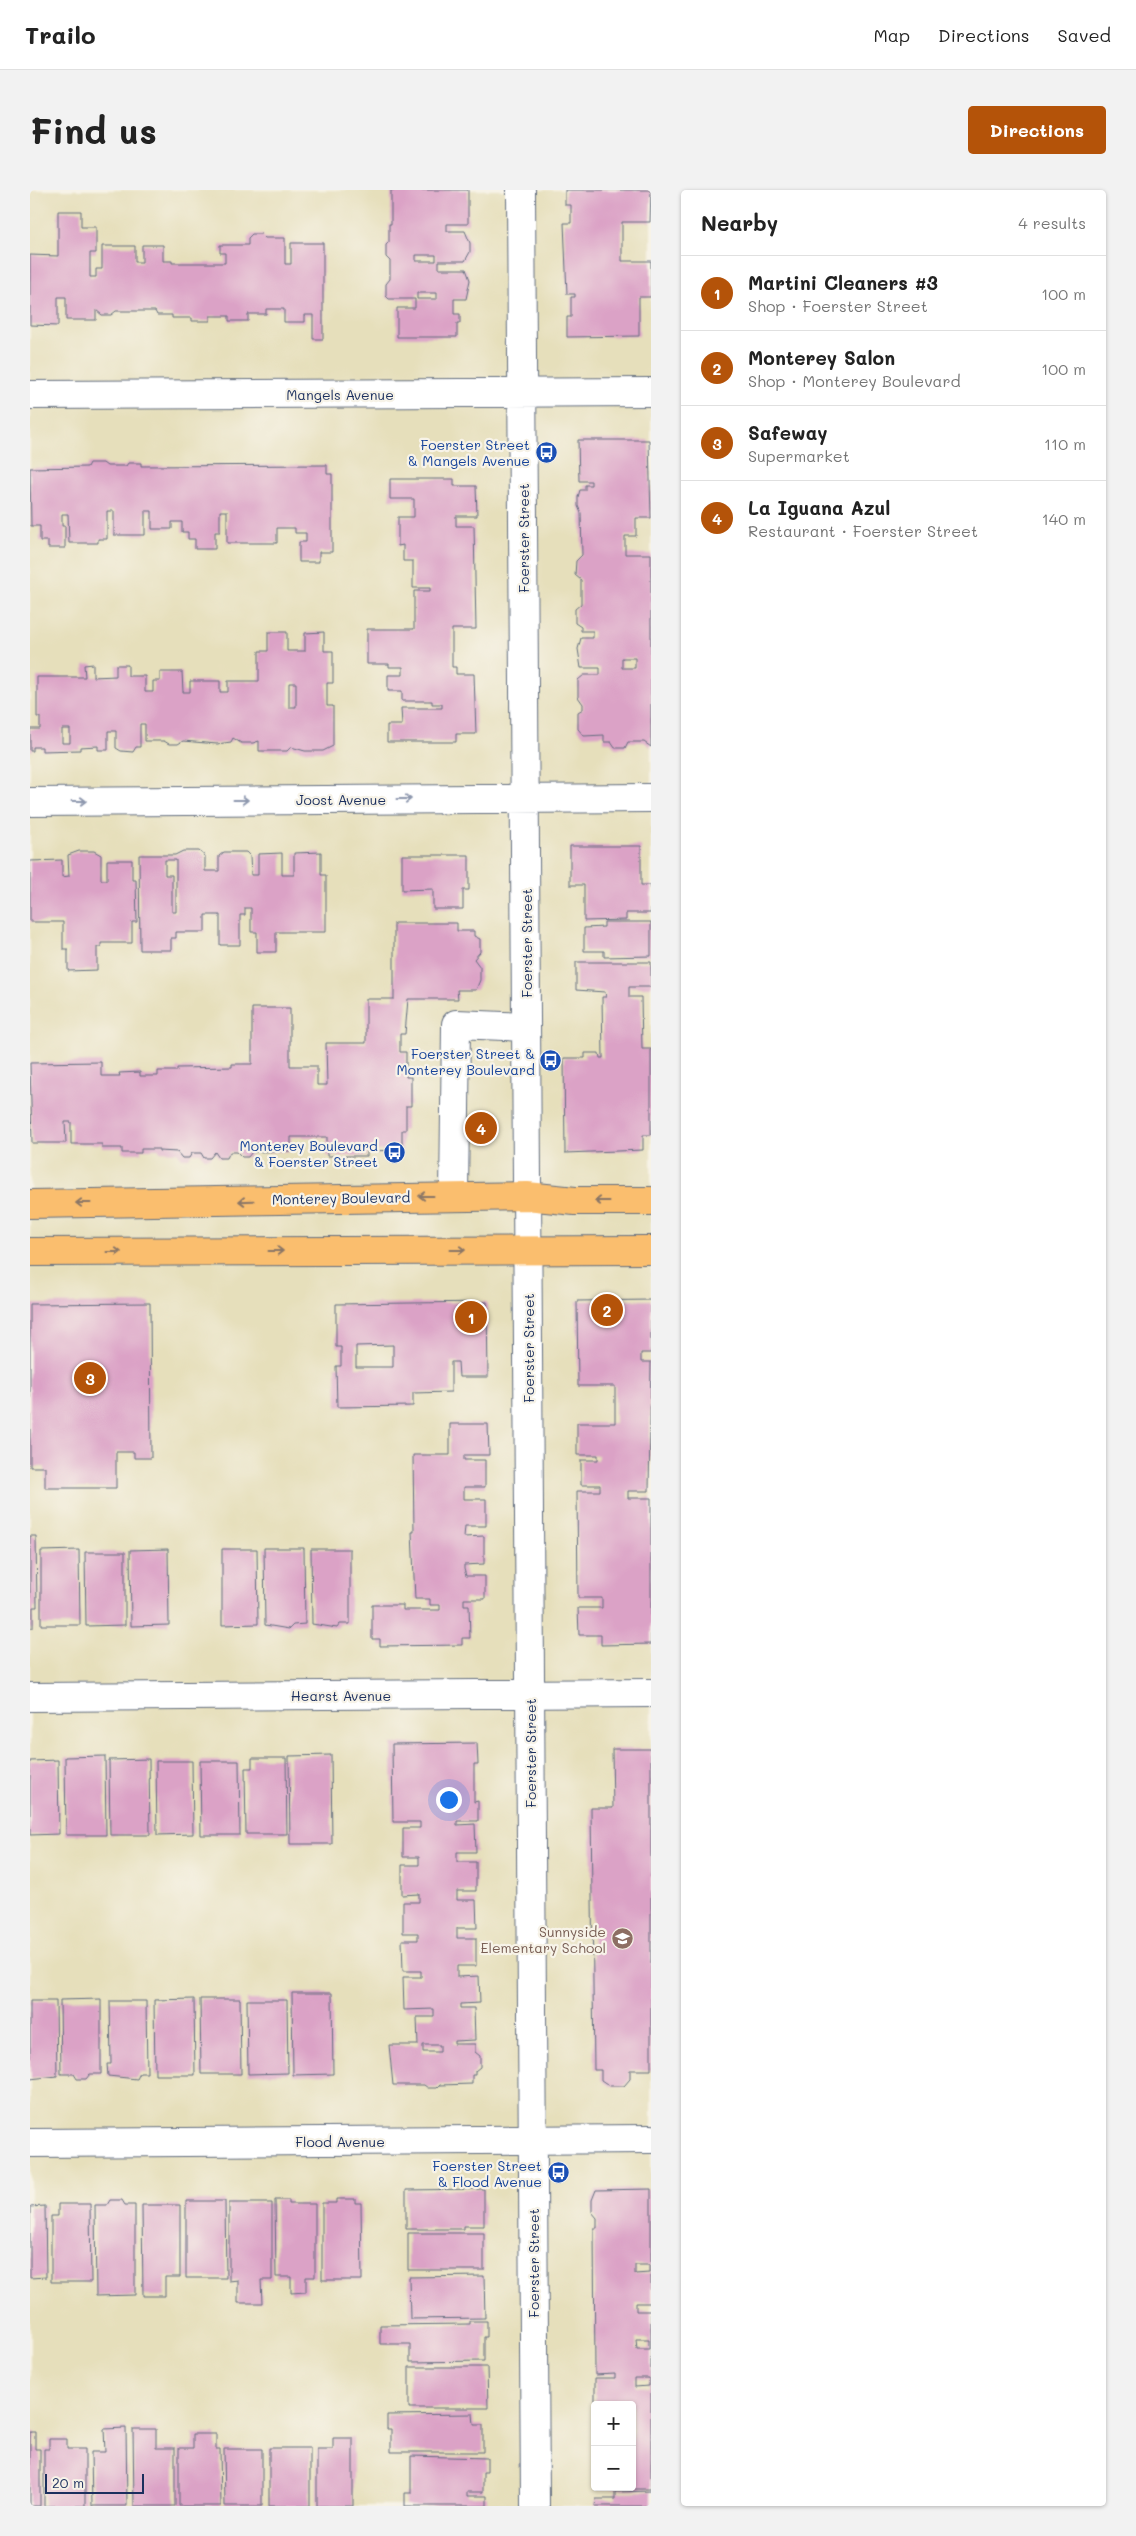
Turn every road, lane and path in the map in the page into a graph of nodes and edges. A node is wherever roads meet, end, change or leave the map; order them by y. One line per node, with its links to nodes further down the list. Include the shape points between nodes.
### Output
1 (521, 190): 3 (street, Foerster Street)
2 (651, 392): 3 (street, Mangels Avenue)
3 (522, 393): 4 (street, Mangels Avenue); 5 (street, Foerster Street)
4 (30, 395)
5 (525, 798): 6 (street, Joost Avenue); 7 (street, Joost Avenue, one-way to 5); 8 (street, Foerster Street)
6 (651, 798)
7 (30, 802)
8 (526, 1027): 9 (street, via 456,1024); 10 (street, Foerster Street)
9 (454, 1196): 10 (main road, Monterey Boulevard); 12 (main road, Monterey Boulevard, one-way to 12)
10 (527, 1196): 11 (main road, Monterey Boulevard, one-way to 10, via 575,1201); 13 (street, Foerster Street)
11 (651, 1201)
12 (30, 1204)
13 (528, 1250): 14 (main road); 15 (main road, one-way to 13); 16 (street, Foerster Street)
14 (651, 1250)
15 (30, 1252)
16 (530, 1694): 17 (street, Hearst Avenue); 18 (street, Hearst Avenue); 20 (street, Foerster Street)
17 (651, 1694)
18 (30, 1697)
19 (651, 2139): 20 (street, Flood Avenue)
20 (533, 2140): 21 (street, Flood Avenue); 22 (street, Foerster Street)
21 (30, 2143)
22 (535, 2506)

